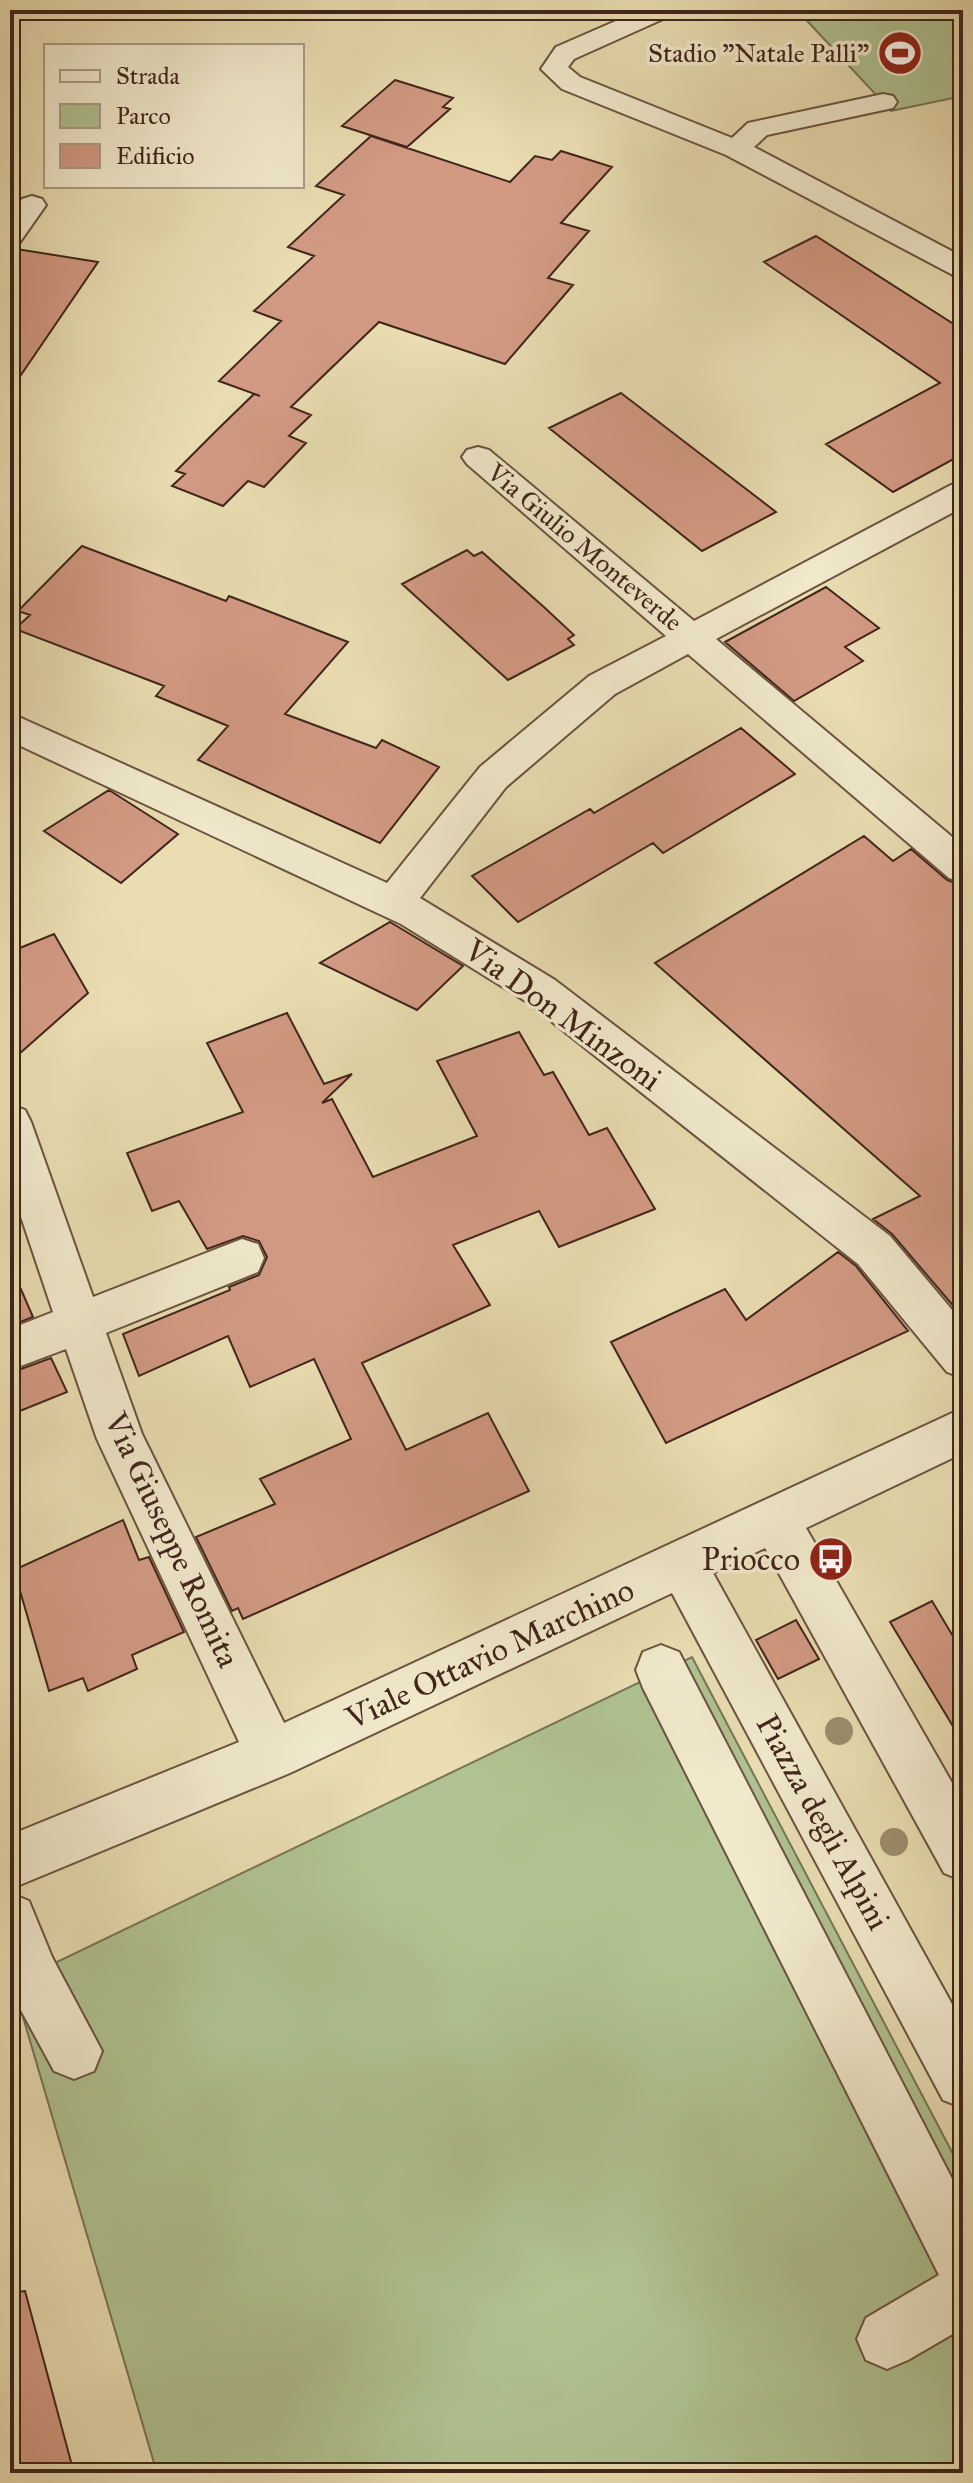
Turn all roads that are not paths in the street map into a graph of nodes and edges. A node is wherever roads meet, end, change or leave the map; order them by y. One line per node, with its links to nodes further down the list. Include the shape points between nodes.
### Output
1 (663, 10): 3 (street, via 565,53 554,69 571,83)
2 (883, 102): 3 (street, via 758,129)
3 (736, 149): 6 (street)
4 (32, 205): 5 (street)
5 (10, 236)
6 (963, 269)
7 (478, 457): 9 (street, Via Giulio Monteverde)
8 (963, 493): 9 (street, Via Giulio Monteverde)
9 (692, 638): 11 (street, Via Giulio Monteverde); 12 (street, Via Giulio Monteverde, via 602,685 493,777)
10 (10, 726): 12 (street, Via Don Minzoni)
11 (963, 868)
12 (404, 908): 17 (street, Via Don Minzoni, via 541,991 874,1250)
13 (10, 1122): 15 (street, Via Giuseppe Romita)
14 (242, 1258): 15 (street)
15 (81, 1323): 16 (street); 22 (street, Via Giuseppe Romita, via 120,1439)
16 (10, 1350)
17 (963, 1357)
18 (963, 1430): 19 (street, Viale Ottavio Marchino)
19 (774, 1518): 20 (street, Viale Ottavio Marchino); 23 (street)
20 (682, 1564): 22 (street, Viale Ottavio Marchino); 27 (street, Piazza degli Alpini)
21 (661, 1670): 28 (street)
22 (272, 1755): 24 (street, Viale Ottavio Marchino)
23 (963, 1854)
24 (10, 1862)
25 (10, 1920): 26 (street, via 31,1974)
26 (74, 2051)
27 (963, 2080)
28 (963, 2261)
29 (963, 2294): 30 (street)
30 (887, 2339)

